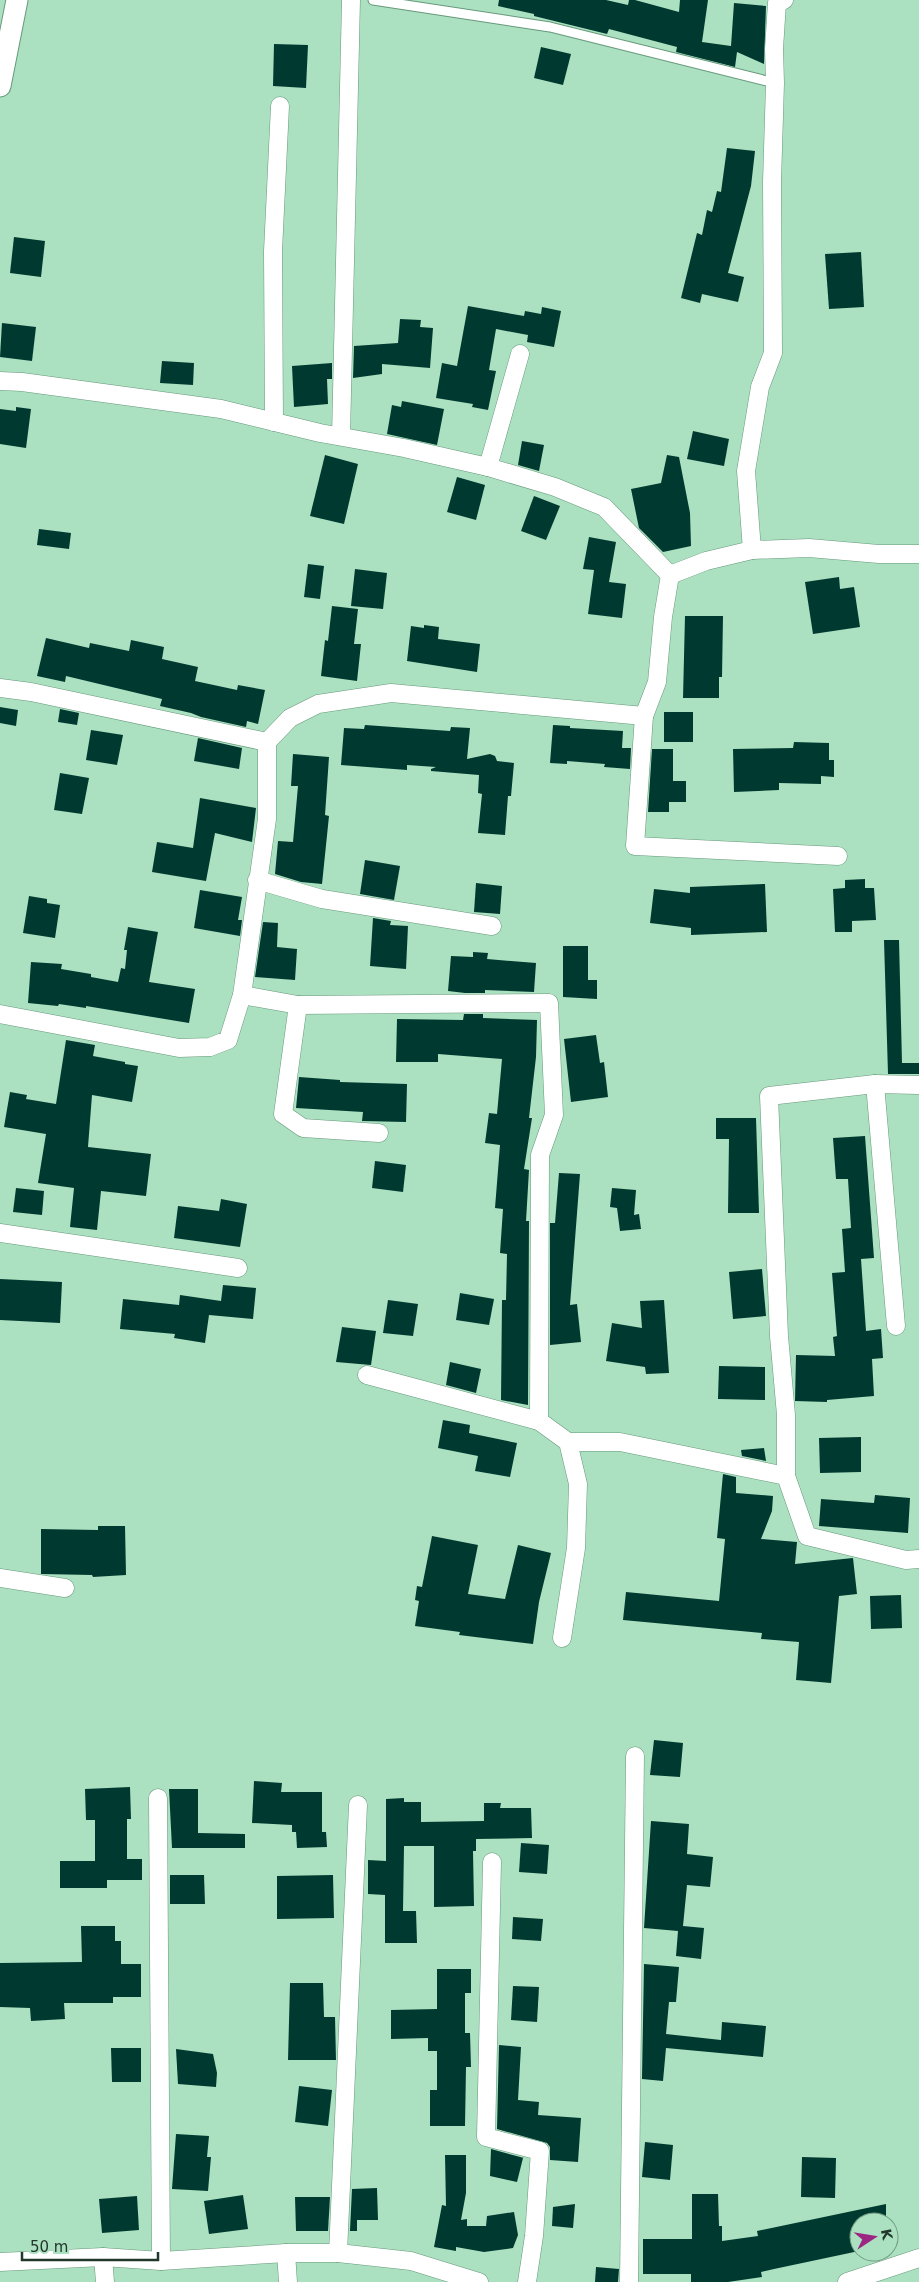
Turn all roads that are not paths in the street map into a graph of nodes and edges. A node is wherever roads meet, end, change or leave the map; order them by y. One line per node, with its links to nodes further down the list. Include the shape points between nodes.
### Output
1 (17, 0): 6 (street)
2 (351, 0): 11 (street)
3 (373, 0): 5 (lane, via 550,27)
4 (784, 0): 5 (street, via 777,3)
5 (776, 83): 13 (street, via 772,182 773,353 760,387 746,471)
6 (0, 86)
7 (280, 106): 10 (street, via 273,251)
8 (520, 354): 12 (street)
9 (0, 381): 10 (street, via 221,409)
10 (274, 422): 11 (street)
11 (340, 436): 12 (street)
12 (488, 467): 15 (street, via 555,487 604,507)
13 (752, 550): 14 (street, via 809,548); 15 (street, via 706,561)
14 (919, 554)
15 (670, 575): 17 (street, via 657,682)
16 (0, 688): 18 (street)
17 (644, 716): 18 (street, via 391,693 318,704 290,718); 19 (street, via 635,846)
18 (267, 742): 20 (street, via 267,819)
19 (838, 856)
20 (257, 880): 21 (street, via 322,900); 22 (street)
21 (492, 926)
22 (242, 995): 23 (street); 24 (street, via 228,1040 210,1047 180,1048)
23 (298, 1005): 27 (street, via 283,1114 303,1128); 32 (street, via 549,1003 554,1115 540,1155)
24 (0, 1014)
25 (875, 1084): 26 (street); 30 (street); 34 (street, via 769,1096 779,1336 786,1415)
26 (919, 1085)
27 (379, 1133)
28 (0, 1233): 29 (street)
29 (238, 1268)
30 (896, 1326)
31 (367, 1375): 32 (street)
32 (539, 1421): 33 (street)
33 (568, 1442): 34 (street, via 620,1442); 38 (street, via 578,1484 576,1548)
34 (786, 1476): 35 (street, via 806,1536 906,1560)
35 (919, 1559)
36 (0, 1578): 37 (street)
37 (65, 1588)
38 (562, 1638)
39 (636, 1756): 53 (street)
40 (158, 1798): 47 (street)
41 (358, 1804): 44 (street)
42 (492, 1862): 52 (street, via 486,2137 540,2151)
43 (286, 2253): 44 (street); 47 (street); 50 (street)
44 (338, 2253): 51 (street, via 411,2261)
45 (103, 2257): 47 (street); 48 (street); 49 (street)
46 (919, 2258): 54 (street)
47 (161, 2261)
48 (0, 2262)
49 (105, 2282)
50 (288, 2282)
51 (479, 2282)
52 (528, 2282)
53 (629, 2282)
54 (847, 2282)

